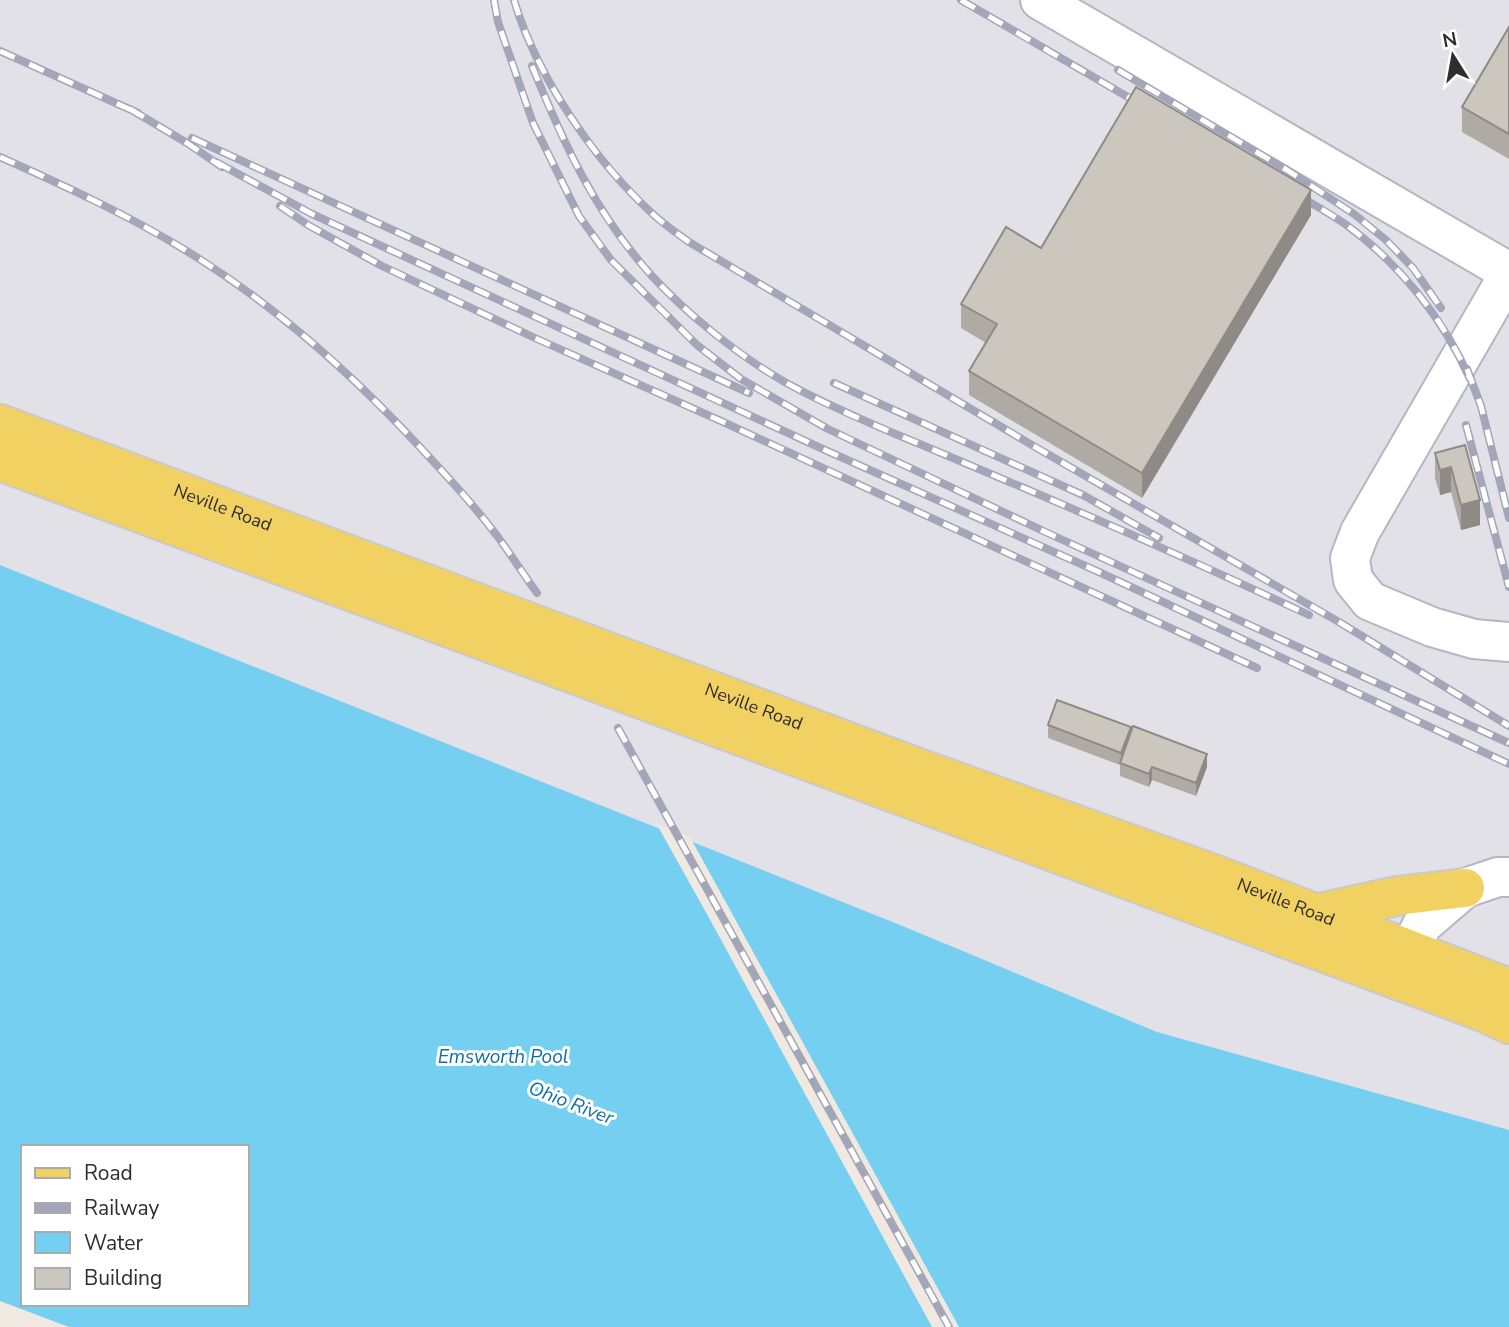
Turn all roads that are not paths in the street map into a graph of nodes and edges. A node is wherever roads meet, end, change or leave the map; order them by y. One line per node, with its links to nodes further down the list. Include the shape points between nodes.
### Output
1 (1040, 0): 2 (lane)
2 (1509, 273): 5 (lane, via 1360,532 1350,558 1353,580 1370,601 1432,627 1474,639)
3 (0, 424): 8 (main road, Neville Road)
4 (0, 461): 9 (main road, Neville Road)
5 (1509, 642)
6 (1509, 877): 7 (lane, via 1498,877)
7 (1455, 897): 8 (main road, via 1397,896); 9 (lane, via 1422,925)
8 (1315, 914): 9 (main road, Neville Road)
9 (1421, 972): 10 (main road, Neville Road); 11 (main road, Neville Road)
10 (1509, 989)
11 (1509, 1024)

